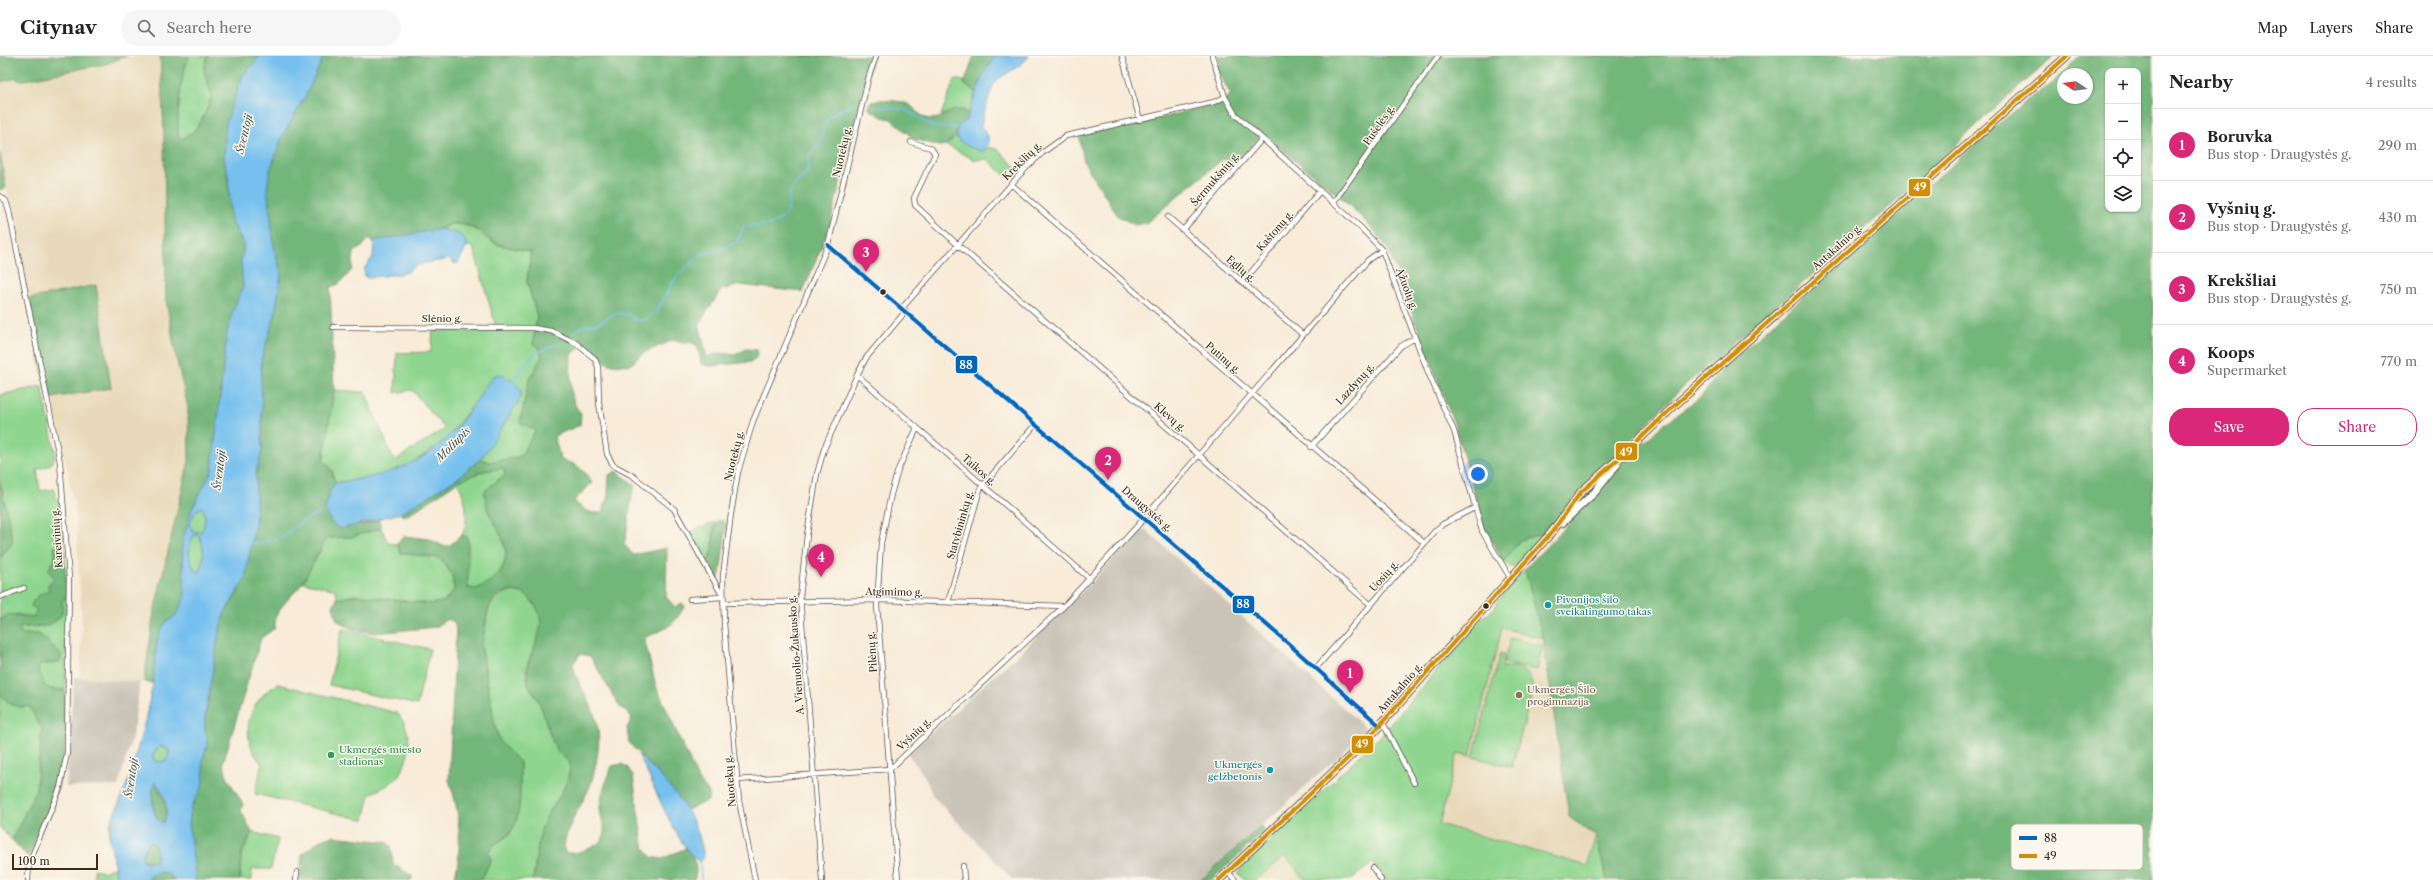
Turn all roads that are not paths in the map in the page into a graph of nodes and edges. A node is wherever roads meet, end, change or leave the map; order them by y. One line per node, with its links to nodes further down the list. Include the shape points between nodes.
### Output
1 (876, 56): 17 (street, Nuotekų g.)
2 (1122, 56): 7 (street)
3 (1212, 56): 6 (street, Ąžuolų g.)
4 (1438, 56): 13 (street, Pušelės g.)
5 (2067, 56): 36 (main road, Antakalnio g., via 1581,492 1552,532)
6 (1225, 97): 7 (street, Krekšlių g.); 8 (street, Ąžuolų g., via 1235,114)
7 (1140, 120): 10 (street, Krekšlių g., via 1066,136 1042,153)
8 (1262, 139): 11 (street, Ąžuolų g.); 15 (street, Šermukšnių g.)
9 (911, 142): 16 (street, Klevų g., via 931,148 936,154 914,198 915,205)
10 (1011, 184): 16 (street, Krekšlių g.); 26 (street, Putinų g.)
11 (1320, 191): 13 (street, Ąžuolų g.); 19 (street, Kaštonų g.)
12 (0, 196): 57 (street, Kareivinių g., via 6,202 9,211 60,462 69,578 66,753 60,788 29,863)
13 (1333, 203): 18 (street, Ąžuolų g.)
14 (1168, 217): 15 (street, Eglių g.)
15 (1183, 230): 19 (street, Eglių g.)
16 (957, 244): 20 (street, Krekšlių g.); 30 (street, Klevų g.)
17 (828, 245): 20 (street, Draugystės g.); 39 (street, Nuotekų g., via 753,421 738,472 723,576)
18 (1382, 250): 23 (street, Vyšnių g., via 1368,260); 24 (street, Ąžuolų g.)
19 (1243, 282): 23 (street, Eglių g.)
20 (902, 308): 21 (street, Draugystės g.)
21 (906, 311): 25 (street, A. Vienuolio-Žukausko g., via 866,358); 27 (street, Draugystės g.)
22 (332, 327): 39 (street, Slėnio g., via 533,328 551,331 576,344 595,359 598,367 599,403 607,454 613,465 633,476 674,509)
23 (1302, 334): 26 (street, Vyšnių g.)
24 (1415, 338): 29 (street, Lazdynų g., via 1401,346); 32 (street, Ąžuolų g., via 1454,431)
25 (856, 375): 28 (street, Taikos g.); 42 (street, A. Vienuolio-Žukausko g., via 824,449 817,474 802,566)
26 (1251, 395): 29 (street, Putinų g.); 30 (street, Vyšnių g.)
27 (1036, 425): 31 (street, Statybininkų g.); 33 (street, Draugystės g.)
28 (917, 428): 31 (street, Taikos g.); 41 (street, Pilėnų g., via 898,470 891,494 881,543)
29 (1311, 447): 34 (street, Putinų g.)
30 (1198, 453): 33 (street, Vyšnių g.); 45 (street, Klevų g.)
31 (982, 485): 35 (street, Taikos g.); 43 (street, Statybininkų g., via 976,498)
32 (1474, 508): 34 (street, Uosių g., via 1443,524); 36 (street, Ąžuolų g., via 1486,541)
33 (1144, 519): 35 (street, Vyšnių g.); 47 (street, Draugystės g.)
34 (1424, 543): 45 (street, Uosių g.)
35 (1090, 579): 46 (street, Vyšnių g.)
36 (1510, 579): 48 (main road, Antakalnio g.)
37 (24, 588): 38 (street)
38 (0, 597)
39 (723, 597): 40 (street); 44 (street, Nuotekų g.)
40 (690, 599)
41 (878, 600): 42 (street, Atgimimo g.); 43 (street, Atgimimo g.); 49 (street, Pilėnų g.)
42 (800, 601): 44 (street, Atgimimo g.); 50 (street, A. Vienuolio-Žukausko g.)
43 (948, 602): 46 (street, Atgimimo g.)
44 (723, 603): 51 (street, Nuotekų g.)
45 (1371, 605): 47 (street, Uosių g.)
46 (1064, 606): 49 (street, Vyšnių g.)
47 (1316, 668): 48 (street, Draugystės g.)
48 (1382, 725): 52 (street); 56 (main road, Antakalnio g., via 1335,773)
49 (890, 769): 50 (street); 61 (street, Pilėnų g.)
50 (814, 774): 51 (street); 60 (street, A. Vienuolio-Žukausko g.)
51 (737, 780): 59 (street, Nuotekų g.)
52 (1414, 782)
53 (963, 866): 62 (street)
54 (1373, 868): 65 (street)
55 (297, 872): 58 (street)
56 (1228, 872): 63 (main road, Antakalnio g.); 64 (street)
57 (28, 880)
58 (296, 880)
59 (755, 880)
60 (822, 880)
61 (898, 880)
62 (964, 880)
63 (1219, 880)
64 (1235, 880)
65 (1381, 880)

